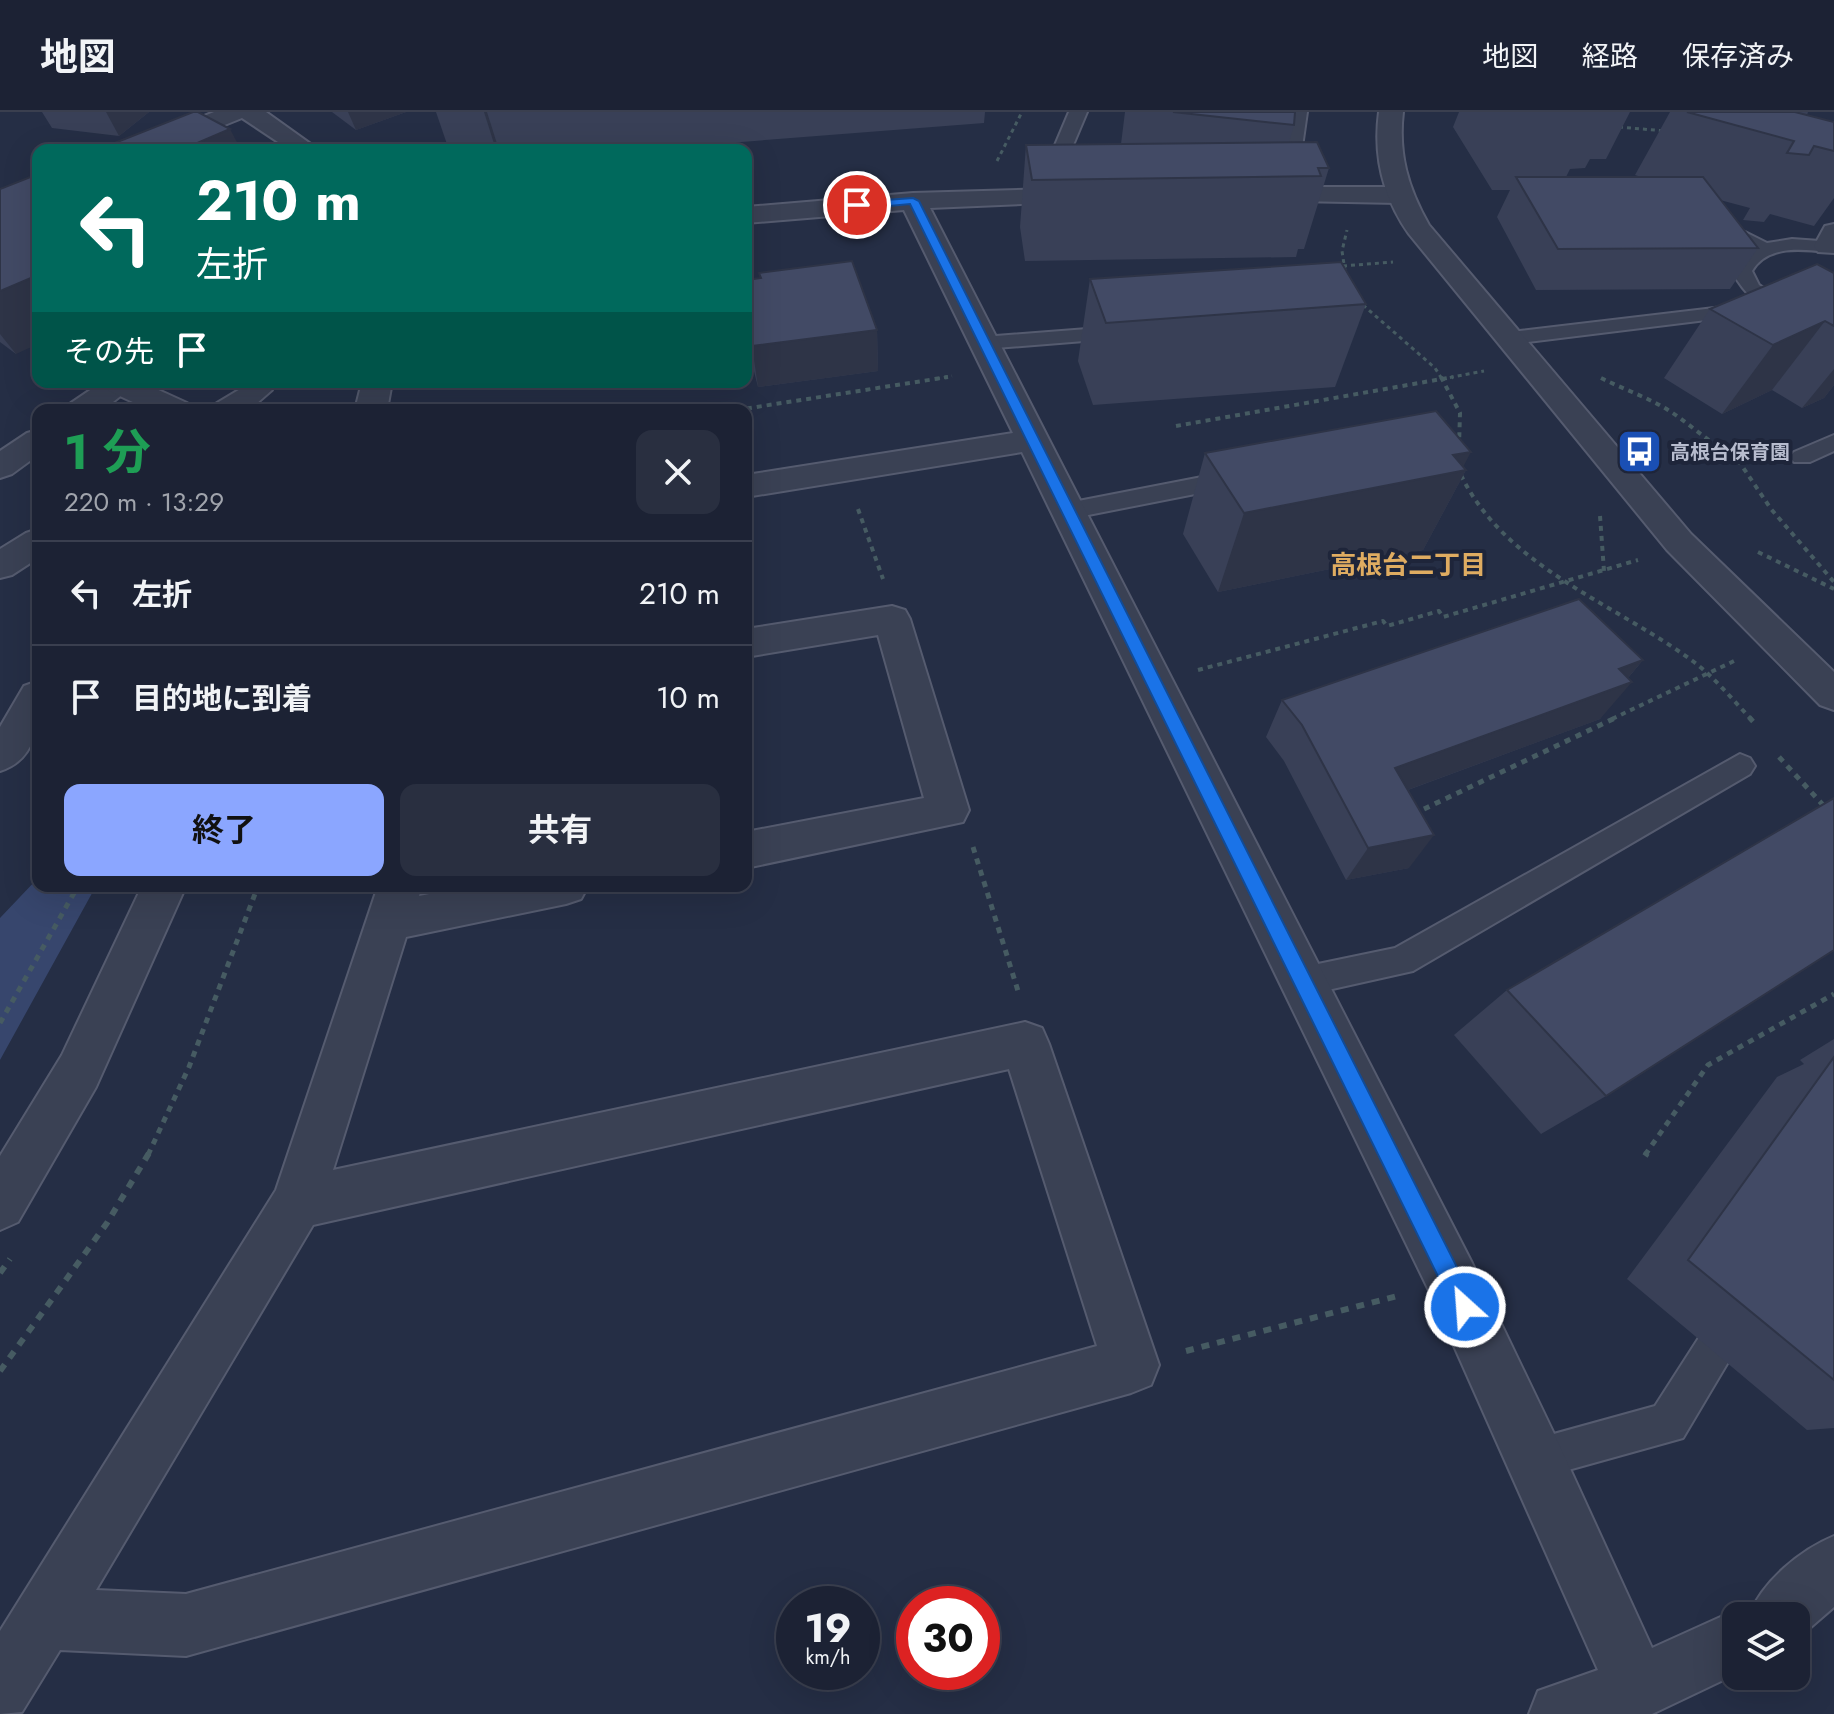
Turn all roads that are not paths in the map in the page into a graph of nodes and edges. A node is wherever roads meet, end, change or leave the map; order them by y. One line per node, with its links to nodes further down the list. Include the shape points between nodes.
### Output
1 (235, 112): 6 (street)
2 (250, 112): 7 (street)
3 (1078, 112): 12 (lane)
4 (1298, 112): 8 (lane)
5 (1391, 112): 11 (street, via 1387,144)
6 (156, 144)
7 (298, 144)
8 (1290, 168)
9 (1228, 194): 11 (street)
10 (1104, 195): 12 (street)
11 (1398, 195): 19 (street, via 1418,228)
12 (1042, 197): 13 (street)
13 (913, 201): 14 (street); 20 (street)
14 (752, 214)
15 (1705, 217): 17 (lane)
16 (1831, 239): 17 (lane)
17 (1764, 249): 19 (lane, via 1752,255 1742,271 1750,288 1761,298 1801,313 1743,310)
18 (1142, 331): 20 (lane)
19 (1511, 338): 36 (street, via 1679,542)
20 (990, 356): 27 (street)
21 (115, 388): 24 (street)
22 (132, 388): 25 (street)
23 (257, 390): 26 (street)
24 (91, 404)
25 (164, 404)
26 (237, 404)
27 (1032, 440): 33 (street); 34 (street)
28 (1834, 442): 30 (lane)
29 (32, 444): 31 (street)
30 (1802, 457)
31 (0, 467)
32 (1265, 473): 34 (lane)
33 (752, 485)
34 (1068, 511): 44 (street)
35 (752, 642): 40 (street, via 892,619 948,810)
36 (1834, 695)
37 (32, 706): 38 (street)
38 (0, 755)
39 (1740, 766): 44 (lane, via 1401,961)
40 (752, 849)
41 (161, 892): 46 (street, via 79,1071)
42 (509, 892): 43 (street)
43 (395, 904): 45 (street)
44 (1301, 981): 48 (street)
45 (297, 1203): 51 (street); 51 (street, via 1025,1044 1131,1365 186,1625)
46 (0, 1204)
47 (1730, 1325): 48 (lane, via 1668,1423)
48 (1536, 1458): 53 (street)
49 (1834, 1566): 50 (street)
50 (1794, 1602)
51 (46, 1618): 54 (street)
52 (1722, 1648): 53 (street)
53 (1638, 1688): 55 (street)
54 (0, 1690)
55 (1561, 1714)

